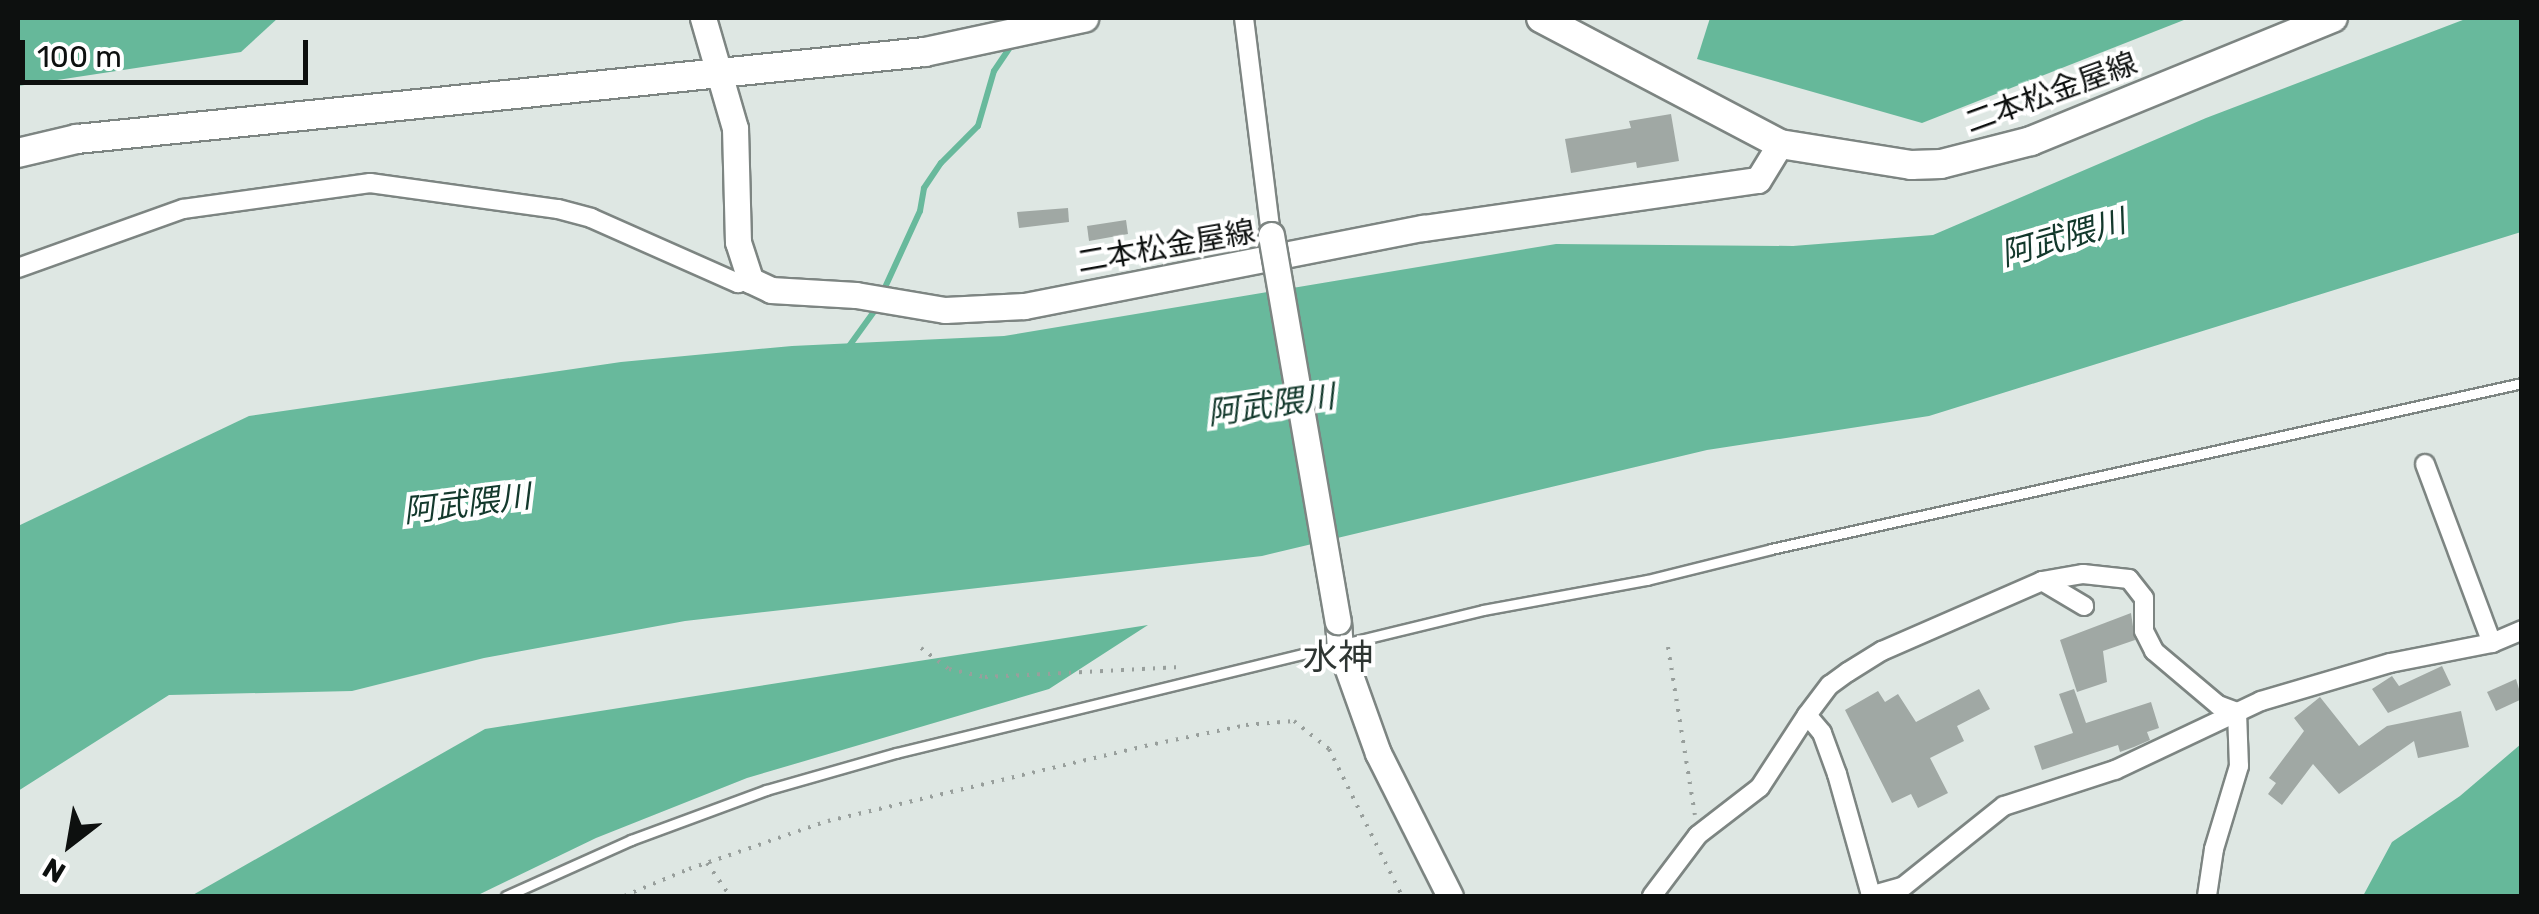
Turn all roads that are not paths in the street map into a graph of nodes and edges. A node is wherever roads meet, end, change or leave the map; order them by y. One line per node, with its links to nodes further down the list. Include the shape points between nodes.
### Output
1 (704, 18): 6 (street)
2 (1084, 18): 6 (main road, via 926,52)
3 (1244, 18): 9 (street)
4 (1541, 18): 7 (main road, 二本松金屋線)
5 (2333, 18): 7 (main road, 二本松金屋線, via 1988,154 1910,165)
6 (720, 76): 8 (main road, via 96,136); 11 (street, via 734,128 738,242)
7 (1780, 144): 11 (street, 二本松金屋線, via 1758,180 1423,228 1024,306 944,310 771,290)
8 (18, 154)
9 (1271, 235): 17 (street, bridge)
10 (18, 268): 11 (street, via 183,209 370,184 558,209 738,284)
11 (750, 280)
12 (2522, 384): 17 (lane, via 1647,580)
13 (2425, 464): 18 (street)
14 (2042, 581): 15 (street); 19 (street, via 2083,574 2129,579 2144,598 2144,631 2154,651); 20 (street, via 1882,651 1830,685)
15 (2084, 606)
16 (2522, 630): 18 (street)
17 (1339, 634): 21 (lane, via 1206,676 766,790); 22 (street, via 1378,753)
18 (2492, 643): 19 (street, via 2296,688)
19 (2237, 712): 24 (street, via 2116,770 2004,806 1904,886); 25 (street, via 2239,766)
20 (1807, 714): 23 (street, via 1760,787 1698,834); 24 (street, via 1837,774)
21 (506, 896)
22 (1450, 896)
23 (1652, 896)
24 (1871, 896)
25 (2207, 896)

